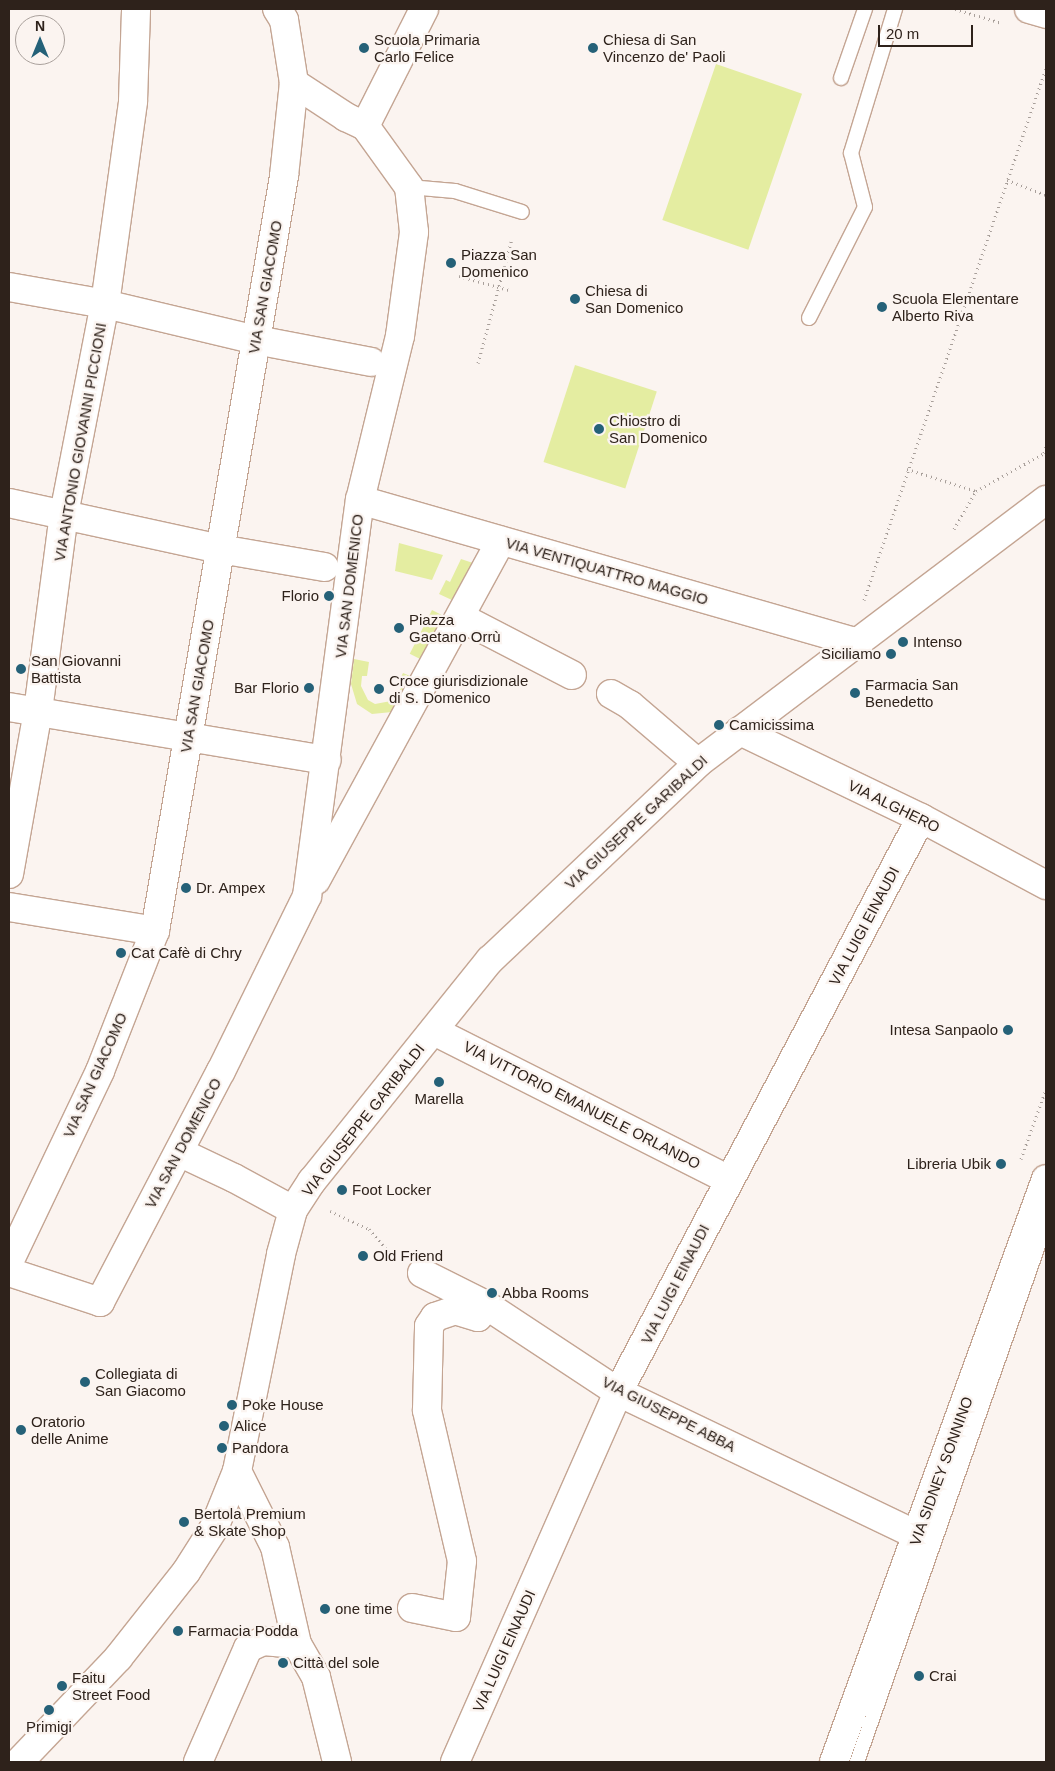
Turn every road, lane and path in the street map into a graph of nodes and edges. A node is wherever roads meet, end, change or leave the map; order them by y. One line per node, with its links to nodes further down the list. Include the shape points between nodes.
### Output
1 (136, 9): 21 (street, VIA ANTONIO GIOVANNI PICCIONI, via 133,101)
2 (277, 9): 10 (street, VIA SAN GIACOMO, via 288,35)
3 (424, 9): 11 (street)
4 (865, 9): 9 (lane)
5 (895, 9): 22 (lane, via 851,153 866,207)
6 (1029, 9): 7 (street)
7 (1046, 14)
8 (1046, 68): 12 (path)
9 (841, 78)
10 (294, 83): 11 (street); 23 (street, VIA SAN GIACOMO, via 284,176)
11 (365, 126): 13 (street)
12 (1007, 180): 14 (path); 28 (path)
13 (409, 187): 15 (lane, via 455,191); 30 (street, VIA SAN DOMENICO, via 414,232 400,336)
14 (1046, 195)
15 (522, 212)
16 (512, 238): 19 (path)
17 (459, 276): 19 (path)
18 (9, 287): 21 (street)
19 (499, 287): 20 (path); 25 (path)
20 (509, 290)
21 (105, 304): 23 (street); 33 (street, VIA ANTONIO GIOVANNI PICCIONI)
22 (809, 318)
23 (256, 340): 24 (street); 35 (street, VIA SAN GIACOMO)
24 (371, 362)
25 (478, 363)
26 (1046, 446): 27 (path)
27 (1044, 454)
28 (907, 469): 29 (path); 38 (path, via 863,596)
29 (976, 491)
30 (360, 500): 34 (street, VIA VENTIQUATTRO MAGGIO); 36 (street, VIA SAN DOMENICO)
31 (1046, 500): 38 (street, VIA GIUSEPPE GARIBALDI)
32 (9, 503): 33 (street)
33 (64, 514): 35 (street); 42 (street, VIA ANTONIO GIOVANNI PICCIONI)
34 (501, 541): 37 (street, VIA SAN DOMENICO); 38 (street, VIA VENTIQUATTRO MAGGIO)
35 (220, 549): 36 (street); 44 (street, VIA SAN GIACOMO)
36 (337, 570): 45 (street, VIA SAN DOMENICO)
37 (460, 617): 39 (street); 50 (street, VIA SAN DOMENICO)
38 (863, 636): 43 (street, VIA GIUSEPPE GARIBALDI)
39 (572, 675)
40 (611, 694): 46 (street, via 630,705)
41 (9, 707): 42 (street)
42 (38, 711): 44 (street); 48 (street, VIA ANTONIO GIOVANNI PICCIONI)
43 (740, 731): 46 (street, VIA GIUSEPPE GARIBALDI); 47 (street, VIA ALGHERO)
44 (188, 736): 45 (street); 52 (street, VIA SAN GIACOMO)
45 (327, 760): 50 (street, VIA SAN DOMENICO)
46 (698, 762): 53 (street, VIA GIUSEPPE GARIBALDI, via 490,960)
47 (921, 818): 49 (street, VIA ALGHERO); 56 (street, VIA LUIGI EINAUDI)
48 (9, 874)
49 (1046, 886)
50 (306, 896): 54 (street, VIA SAN DOMENICO)
51 (9, 907): 52 (street)
52 (155, 931): 60 (street, VIA SAN GIACOMO, via 100,1071)
53 (434, 1031): 56 (street, VIA VITTORIO EMANUELE ORLANDO); 57 (street, VIA GIUSEPPE GARIBALDI, via 312,1181)
54 (179, 1152): 57 (street); 61 (street, VIA SAN DOMENICO, via 100,1302)
55 (1046, 1179): 66 (street, VIA SIDNEY SONNINO)
56 (729, 1180): 64 (street, VIA LUIGI EINAUDI)
57 (293, 1210): 65 (street, VIA GIUSEPPE GARIBALDI, via 281,1254)
58 (330, 1211): 62 (path, via 370,1229 396,1261)
59 (1046, 1223): 74 (lane)
60 (9, 1262)
61 (9, 1272)
62 (422, 1273): 63 (street, VIA GIUSEPPE ABBA)
63 (486, 1305): 64 (street, VIA GIUSEPPE ABBA); 67 (street, via 478,1317 455,1310 435,1317 430,1326 428,1410 462,1562 456,1617)
64 (618, 1392): 66 (street, VIA GIUSEPPE ABBA); 72 (street, VIA LUIGI EINAUDI)
65 (237, 1471): 68 (street, via 275,1547); 69 (street, VIA GIUSEPPE GARIBALDI, via 214,1528 186,1572 118,1658)
66 (918, 1536): 73 (street, VIA SIDNEY SONNINO)
67 (412, 1608)
68 (297, 1644): 70 (street, via 263,1641 248,1648); 71 (street, via 316,1677)
69 (19, 1762)
70 (198, 1762)
71 (337, 1762)
72 (455, 1762)
73 (834, 1762)
74 (856, 1762)

